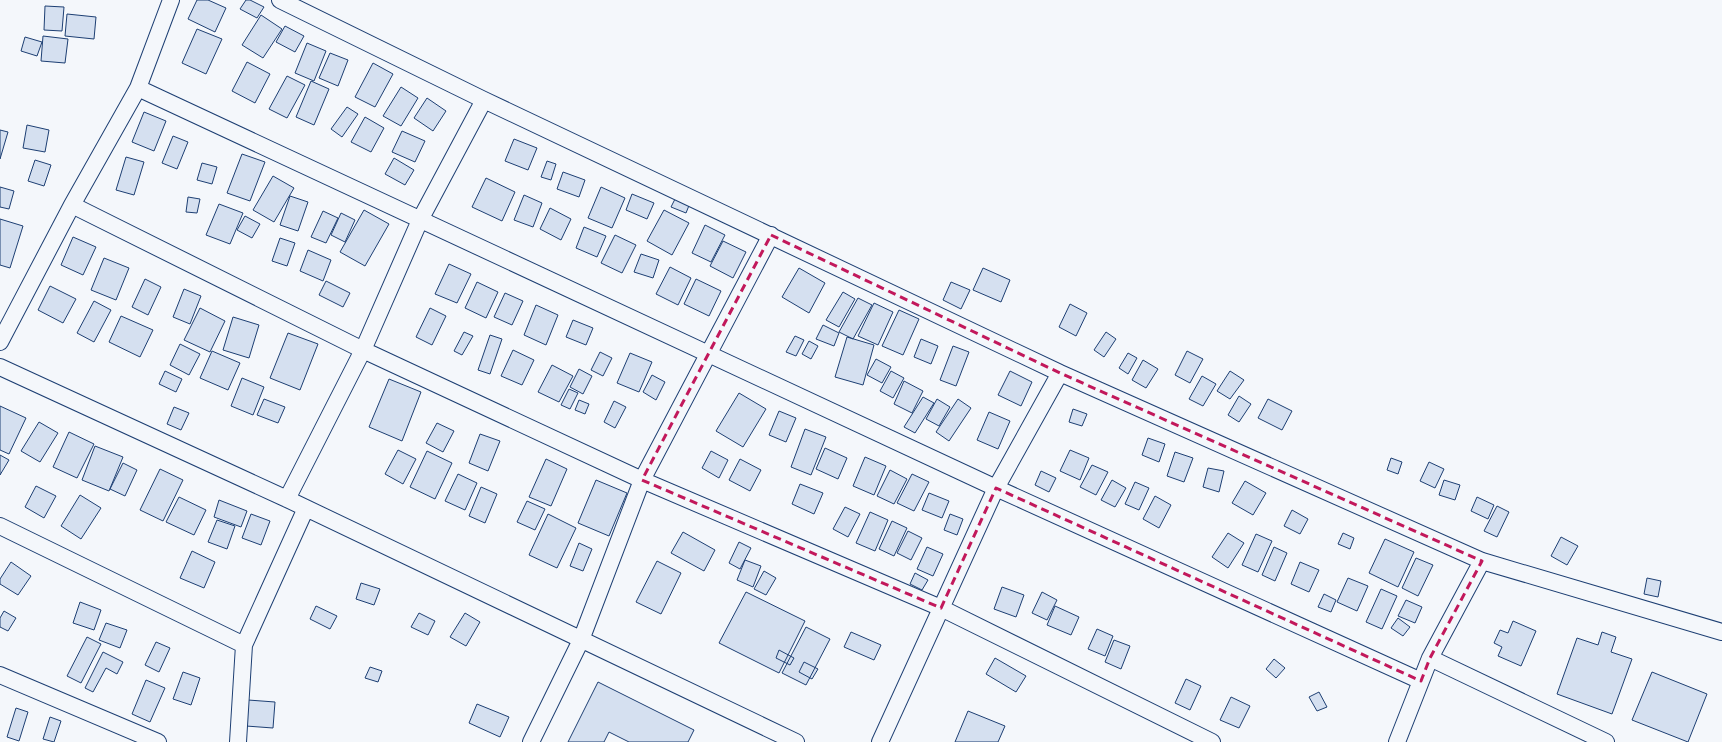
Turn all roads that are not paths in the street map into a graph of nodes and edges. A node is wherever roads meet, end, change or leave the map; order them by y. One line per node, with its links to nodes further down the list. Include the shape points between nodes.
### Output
1 (171, 0): 3 (street)
2 (280, 0): 4 (street)
3 (138, 88): 5 (street); 6 (street)
4 (484, 100): 6 (street); 7 (street)
5 (72, 205): 8 (street); 9 (street)
6 (420, 220): 9 (street); 10 (street)
7 (771, 235): 10 (street); 12 (street)
8 (0, 342)
9 (363, 350): 13 (street); 15 (street)
10 (708, 353): 13 (street); 14 (street)
11 (0, 367): 15 (street)
12 (1060, 373): 14 (street); 18 (street)
13 (642, 480): 19 (street); 21 (street)
14 (996, 488): 19 (street); 25 (street)
15 (286, 499): 16 (street)
16 (306, 508): 21 (street); 22 (street)
17 (0, 526): 22 (street)
18 (1482, 561): 20 (street); 23 (street)
19 (941, 608): 30 (street); 31 (street)
20 (1722, 632)
21 (581, 640): 28 (street); 29 (street)
22 (244, 645): 27 (street)
23 (1430, 658): 25 (street); 33 (street)
24 (0, 675): 26 (street)
25 (1421, 681): 32 (street)
26 (158, 742)
27 (238, 742)
28 (531, 742)
29 (796, 742)
30 (880, 742)
31 (1212, 742)
32 (1397, 742)
33 (1606, 742)

